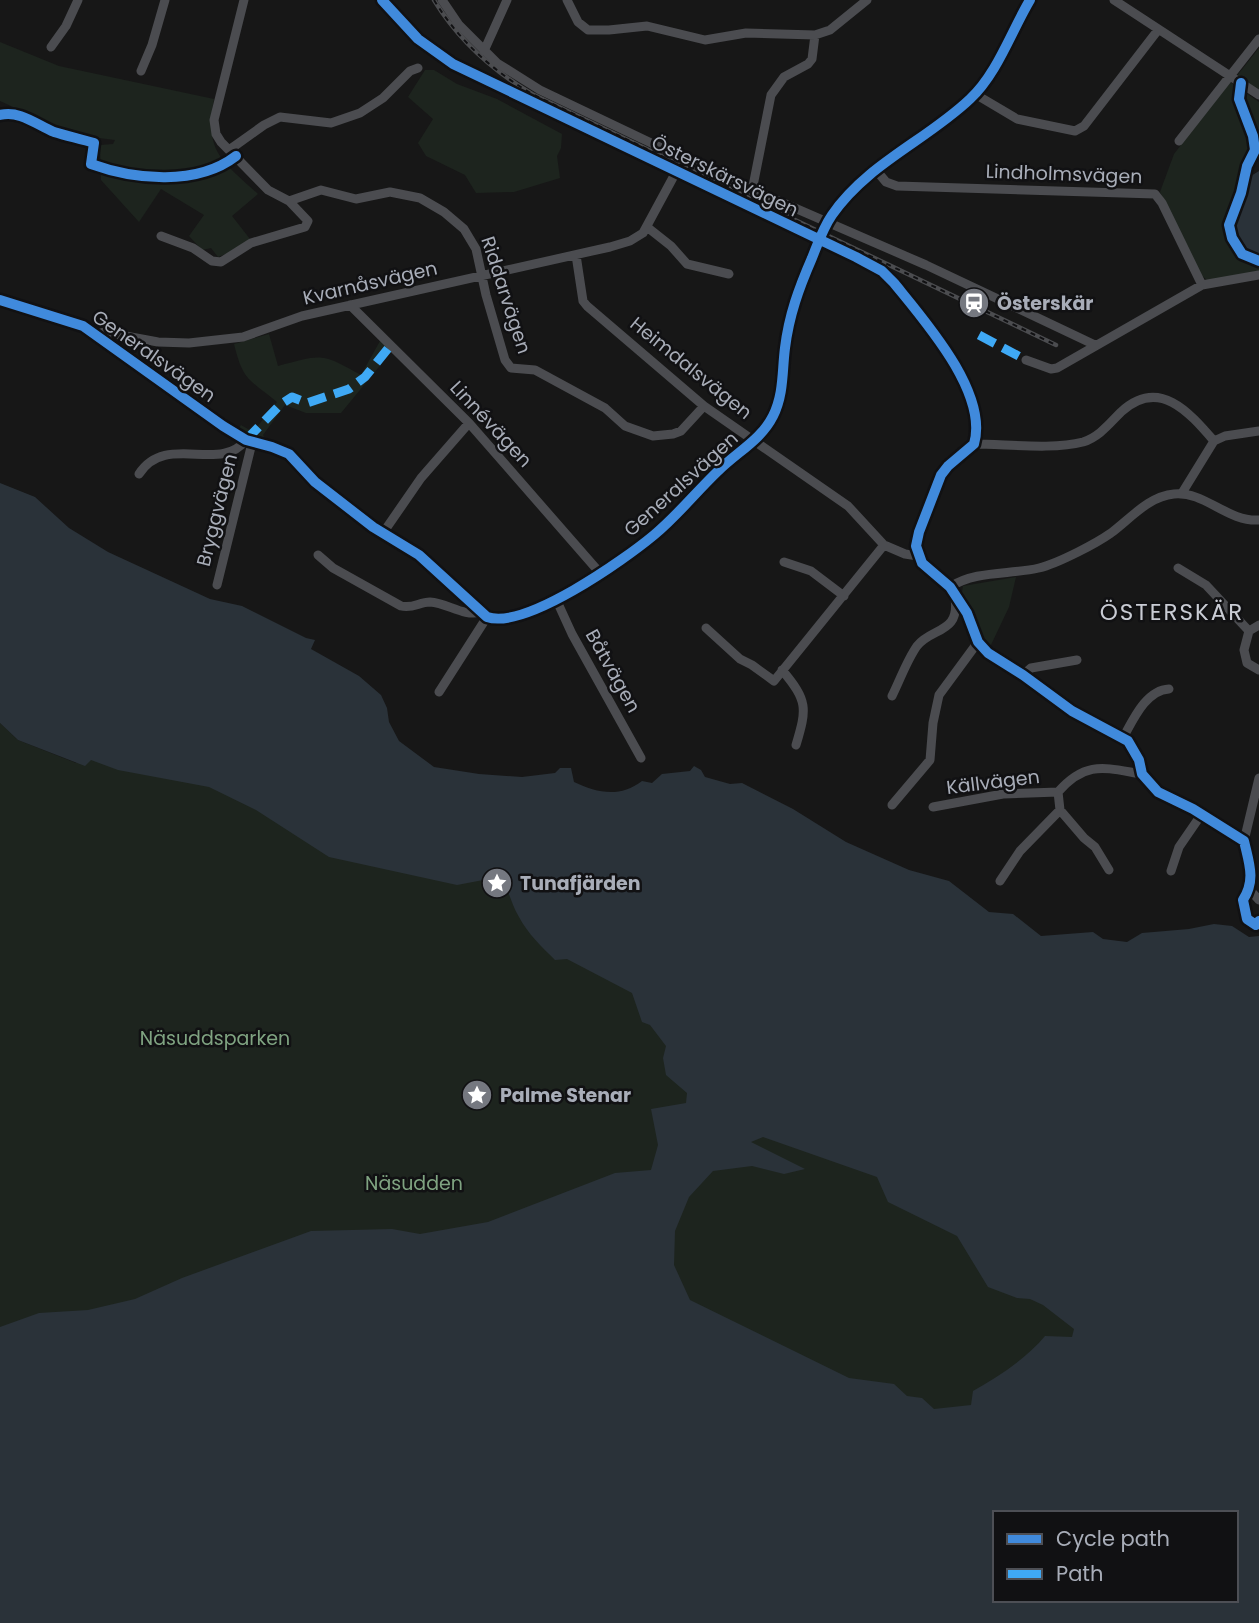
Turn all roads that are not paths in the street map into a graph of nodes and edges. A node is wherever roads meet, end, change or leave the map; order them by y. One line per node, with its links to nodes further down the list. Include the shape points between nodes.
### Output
1 (78, 0): 14 (street)
2 (165, 0): 17 (street)
3 (244, 0): 22 (street, via 214,120 216,135)
4 (382, 0): 24 (street, Österskärsvägen, via 418,39 453,64)
5 (442, 0): 15 (street)
6 (507, 0): 15 (street)
7 (567, 0): 12 (street, via 580,25 595,31 647,26 705,40 746,33)
8 (866, 0): 12 (street, via 830,30)
9 (1030, 0): 19 (street, Generalsvägen)
10 (1116, 1): 11 (street)
11 (1158, 30): 18 (street); 19 (street, via 1079,130 1026,122)
12 (816, 35): 25 (street, via 812,59 784,77 771,95)
13 (1259, 38): 18 (street)
14 (51, 47)
15 (484, 51): 25 (street, via 540,90)
16 (418, 68): 22 (street, via 360,113 331,123 279,117)
17 (141, 71)
18 (1229, 75): 20 (street); 21 (street)
19 (975, 94): 23 (street, Generalsvägen)
20 (1259, 95)
21 (1178, 141)
22 (229, 150): 26 (street, via 268,190)
23 (876, 170): 27 (street, Generalsvägen, via 848,195); 35 (street, Lindholmsvägen, via 897,186 1155,194)
24 (676, 172): 28 (street); 30 (street, Österskärsvägen)
25 (752, 191): 27 (street)
26 (289, 201): 29 (street, via 308,221 304,227 251,243 222,262); 34 (street, Riddarvägen, via 321,190 348,198 390,192 420,198 464,229 476,249)
27 (827, 223): 30 (street, Generalsvägen); 39 (street)
28 (647, 227): 31 (street, Kvarnåsvägen, via 630,242); 32 (street, via 687,264)
29 (162, 236)
30 (819, 240): 44 (street, Generalsvägen, via 790,316 779,402); 47 (street, Österskärsvägen, via 883,271 945,348 976,419)
31 (576, 255): 34 (street, Kvarnåsvägen); 41 (street, Heimdalsvägen, via 583,301)
32 (729, 274)
33 (1259, 275): 35 (street)
34 (482, 276): 37 (street, Kvarnåsvägen); 41 (street, Riddarvägen, via 511,368 535,370 605,408 625,426 653,436 681,431)
35 (1202, 285): 39 (street)
36 (0, 300): 38 (street, Generalsvägen, via 75,323)
37 (350, 305): 38 (street, Kvarnåsvägen, via 216,341 158,342 104,332); 42 (street, Linnévägen)
38 (95, 335): 46 (street, Generalsvägen)
39 (1095, 345): 40 (street, via 1057,368)
40 (1026, 360)
41 (704, 407): 44 (street, Heimdalsvägen)
42 (469, 423): 51 (street, via 421,478); 57 (street, Linnévägen)
43 (1259, 431): 45 (street)
44 (755, 441): 52 (street, Heimdalsvägen, via 848,506); 57 (street, Generalsvägen, via 655,534)
45 (1214, 441): 47 (street, via 1188,412 1171,401 1150,397 1133,402 1101,432 1082,442); 49 (street)
46 (249, 442): 48 (street, via 219,454 172,454 145,464); 51 (street, Generalsvägen, via 289,454 315,482); 58 (street, Bryggvägen)
47 (974, 444): 54 (street, via 942,475 919,532)
48 (139, 474)
49 (1182, 493): 50 (street, via 1238,519); 59 (street, via 1150,502 1102,539 1051,564 969,578)
50 (1259, 520)
51 (383, 533): 62 (street, Generalsvägen, via 419,555)
52 (884, 545): 54 (street, Heimdalsvägen); 60 (street)
53 (317, 555): 62 (street, via 401,606 432,603)
54 (918, 556): 59 (street)
55 (784, 562): 60 (street, via 811,571)
56 (1178, 568): 65 (street, via 1206,585)
57 (600, 573): 61 (street, Generalsvägen)
58 (217, 585)
59 (952, 590): 66 (street); 73 (street, via 956,606 948,625 920,643)
60 (844, 596): 68 (street)
61 (556, 599): 62 (street, Generalsvägen, via 520,615 495,620); 76 (street, Båtvägen)
62 (484, 615): 72 (street)
63 (1259, 625): 65 (street)
64 (706, 628): 68 (street, via 740,659 774,681)
65 (1249, 631): 69 (street, via 1245,660)
66 (978, 642): 70 (street); 80 (street, via 939,695 930,760)
67 (1077, 660): 70 (street, via 1031,668)
68 (782, 670): 75 (street, via 804,703)
69 (1259, 670)
70 (1023, 675): 74 (street, via 1091,723)
71 (1169, 689): 74 (street, via 1151,696)
72 (439, 692)
73 (892, 695)
74 (1123, 737): 77 (street, via 1136,753)
75 (796, 745)
76 (641, 758)
77 (1142, 774): 79 (street, Källvägen, via 1098,767); 83 (street, via 1158,792)
78 (1259, 778): 84 (street)
79 (1058, 792): 81 (street, Källvägen, via 1003,794); 82 (street, Källvägen)
80 (892, 805)
81 (933, 807)
82 (1060, 810): 85 (street, via 1095,847); 87 (street, via 1020,851)
83 (1201, 815): 84 (street); 86 (street, via 1179,847)
84 (1244, 841): 88 (street, via 1252,872)
85 (1109, 870)
86 (1171, 871)
87 (1000, 881)
88 (1250, 890): 89 (street); 90 (street, via 1243,900 1247,919 1256,925)
89 (1259, 900)
90 (1259, 921)

